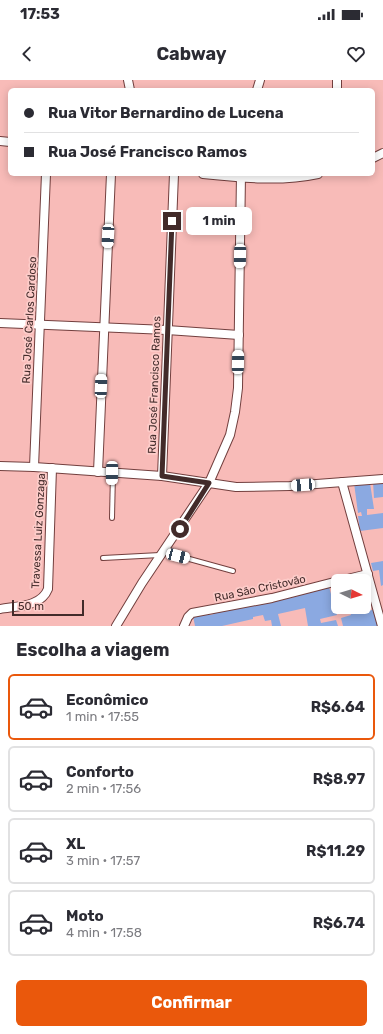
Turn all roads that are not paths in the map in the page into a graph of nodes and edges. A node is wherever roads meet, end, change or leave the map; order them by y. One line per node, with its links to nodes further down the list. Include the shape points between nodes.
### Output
1 (46, 176): 7 (street, Rua José Carlos Cardoso)
2 (112, 176): 8 (street)
3 (174, 176): 9 (street, Rua José Francisco Ramos)
4 (241, 176): 5 (street); 10 (street)
5 (308, 176)
6 (0, 323): 7 (street)
7 (39, 326): 8 (street); 12 (street, Rua José Carlos Cardoso)
8 (104, 328): 9 (street); 14 (street)
9 (167, 330): 10 (street); 16 (street, Rua José Francisco Ramos)
10 (239, 335): 19 (street, via 236,412 230,435)
11 (0, 466): 12 (street)
12 (34, 467): 13 (street)
13 (52, 468): 14 (street); 27 (street, Travessa Luiz Gonzaga, via 48,589 45,596 32,604)
14 (98, 472): 15 (street)
15 (112, 473): 16 (street); 20 (lane)
16 (162, 476): 19 (street)
17 (383, 479): 18 (street)
18 (342, 482): 19 (street, via 255,487); 24 (street)
19 (209, 483): 21 (street)
20 (112, 518)
21 (163, 554): 22 (lane); 23 (lane); 28 (street)
22 (103, 558)
23 (233, 571)
24 (368, 574)
25 (331, 583): 29 (street, Rua São Cristovão, via 272,598 192,613)
26 (371, 585): 30 (street)
27 (0, 609)
28 (116, 626)
29 (184, 626)
30 (382, 626)

